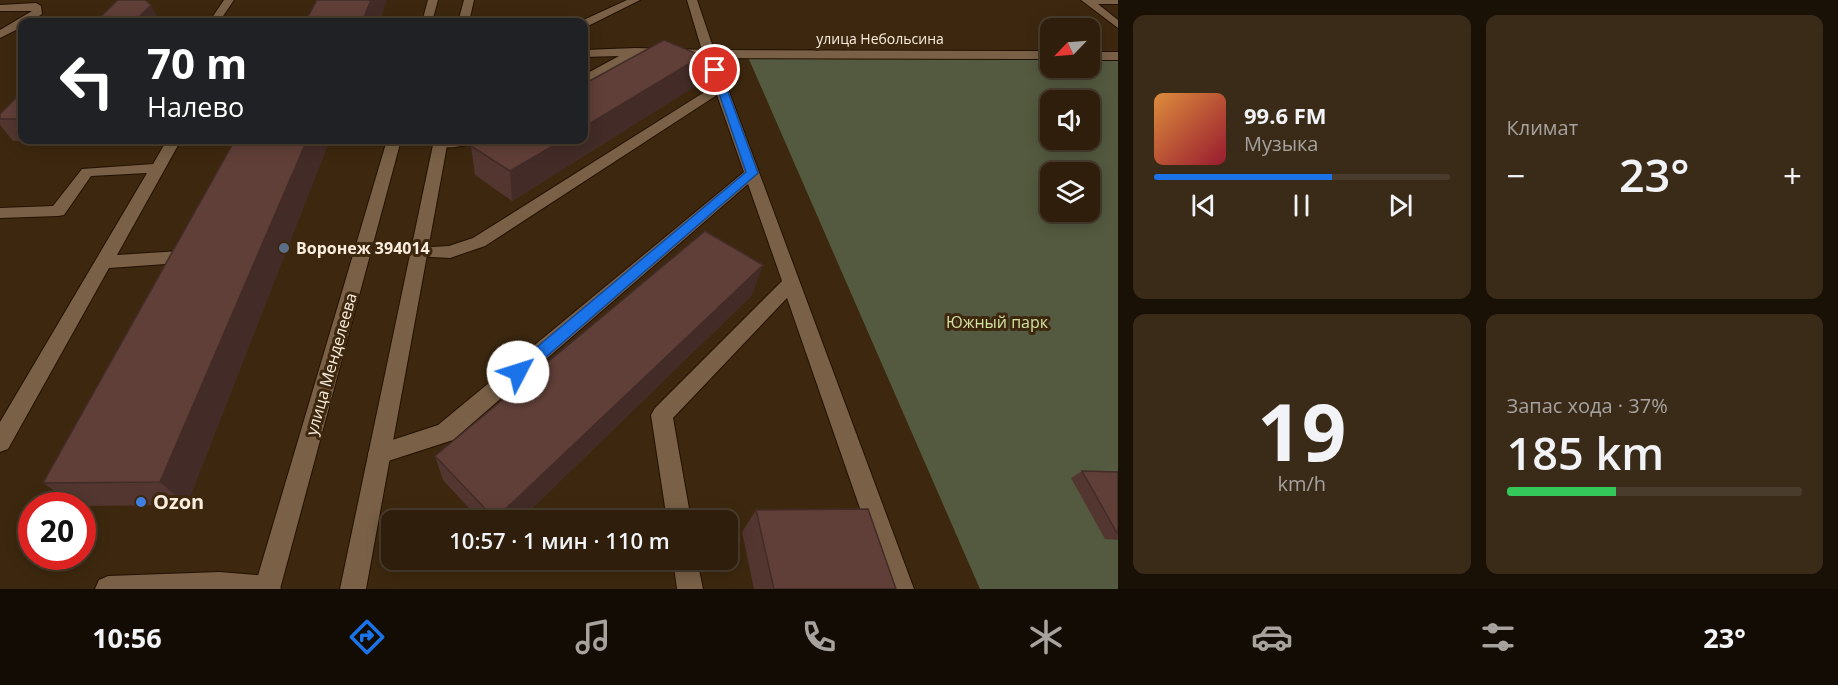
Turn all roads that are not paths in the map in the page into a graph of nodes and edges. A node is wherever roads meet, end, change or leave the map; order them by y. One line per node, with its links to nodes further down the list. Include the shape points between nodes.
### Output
1 (229, 0): 10 (street)
2 (433, 0): 11 (street)
3 (469, 0): 12 (street)
4 (635, 0): 13 (street)
5 (692, 0): 19 (street)
6 (1087, 1): 7 (street); 15 (street)
7 (1118, 1)
8 (0, 8): 9 (street, via 36,6 38,12)
9 (29, 18)
10 (217, 18)
11 (428, 18)
12 (466, 18)
13 (588, 22)
14 (18, 25): 16 (street)
15 (1118, 25)
16 (0, 35)
17 (588, 52): 18 (street, улица Небольсина)
18 (635, 52): 19 (street, улица Небольсина); 23 (street)
19 (710, 54): 20 (street, улица Небольсина); 24 (street)
20 (1040, 55)
21 (1100, 56): 22 (street)
22 (1118, 56)
23 (588, 78)
24 (721, 87): 29 (street); 32 (street, via 478,242 450,252)
25 (171, 144): 28 (street)
26 (393, 144): 42 (street, улица Менделеева)
27 (440, 144): 32 (street)
28 (156, 168): 30 (street, via 87,172 58,211); 34 (street)
29 (752, 173): 36 (street); 38 (street, via 446,434)
30 (0, 213)
31 (191, 237): 33 (street)
32 (419, 252): 38 (street)
33 (180, 257): 34 (street); 35 (street)
34 (102, 261): 37 (street)
35 (169, 278)
36 (792, 282): 39 (street, via 662,415); 45 (street)
37 (0, 442)
38 (379, 454): 43 (street)
39 (677, 510)
40 (687, 570): 44 (street)
41 (108, 589): 42 (street, via 220,585)
42 (268, 589)
43 (353, 589)
44 (690, 589)
45 (901, 589)

